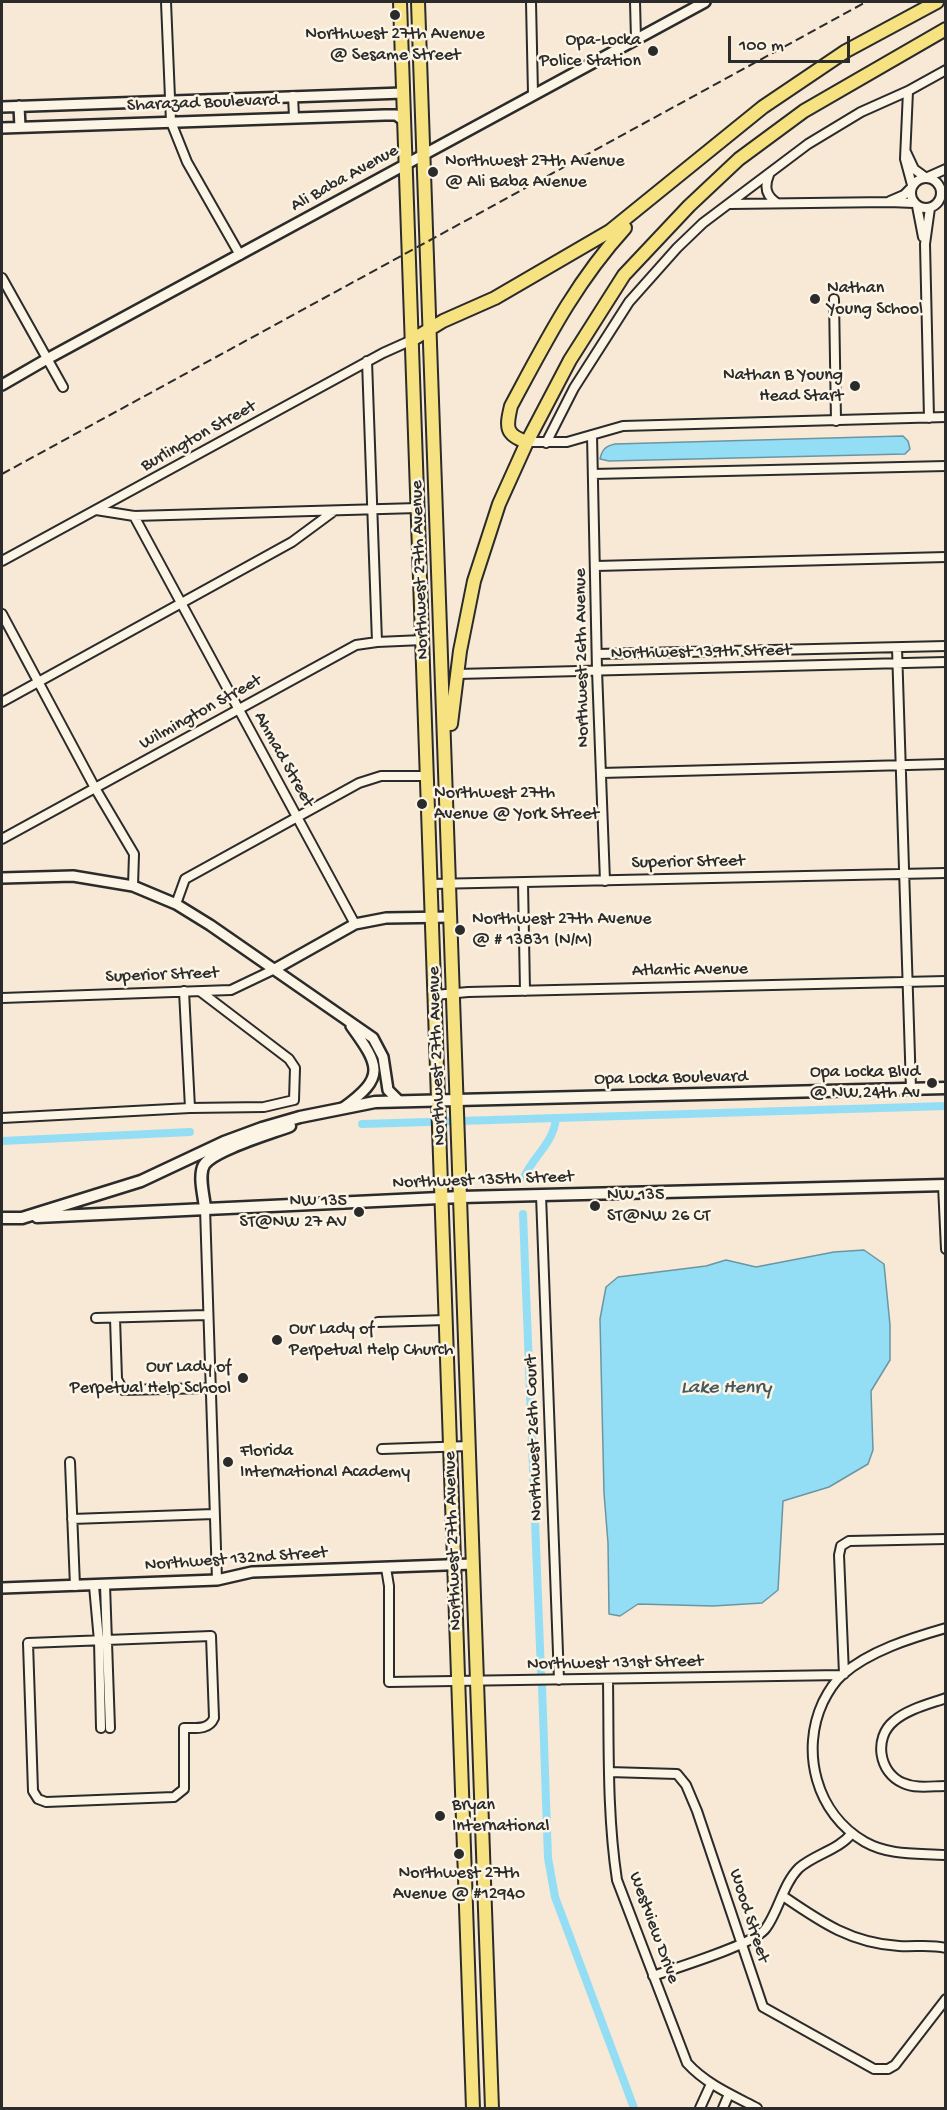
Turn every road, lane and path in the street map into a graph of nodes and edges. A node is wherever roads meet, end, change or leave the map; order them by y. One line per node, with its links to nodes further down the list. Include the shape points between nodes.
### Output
1 (166, 2): 15 (street)
2 (400, 2): 12 (main road, Northwest 27th Avenue)
3 (418, 2): 18 (main road, Northwest 27th Avenue)
4 (531, 2): 13 (street)
5 (635, 2): 9 (street)
6 (705, 2): 9 (street, Ali Baba Avenue)
7 (937, 2): 33 (main road, via 846,51 763,107)
8 (945, 29): 53 (main road, via 804,111 739,159 689,206 624,274 570,360)
9 (636, 39): 13 (street, Ali Baba Avenue)
10 (945, 70): 11 (street)
11 (908, 91): 24 (street); 28 (street, via 861,112)
12 (404, 93): 14 (street, Sharazad Boulevard); 18 (main road); 20 (main road, Northwest 27th Avenue)
13 (533, 94): 25 (street, Ali Baba Avenue)
14 (293, 96): 15 (street, Sharazad Boulevard); 19 (street)
15 (170, 100): 17 (street, Sharazad Boulevard); 21 (street)
16 (2, 106): 17 (street, Sharazad Boulevard)
17 (19, 106): 22 (street)
18 (423, 115): 25 (main road, Northwest 27th Avenue)
19 (294, 117): 20 (street, Sharazad Boulevard, via 396,115); 21 (street, Sharazad Boulevard)
20 (404, 121): 26 (main road, Northwest 27th Avenue)
21 (171, 122): 22 (street, Sharazad Boulevard); 40 (street, via 187,162)
22 (20, 127): 23 (street, Sharazad Boulevard)
23 (2, 128)
24 (906, 151): 30 (street, via 914,169); 31 (street, via 905,166)
25 (424, 154): 26 (street, Ali Baba Avenue); 43 (main road, Northwest 27th Avenue)
26 (406, 164): 40 (street, Ali Baba Avenue); 44 (main road, Northwest 27th Avenue)
27 (945, 169): 30 (street)
28 (770, 173): 35 (street); 36 (street, via 766,189)
29 (945, 174): 32 (street)
30 (927, 177): 31 (street); 32 (street)
31 (911, 187): 34 (street); 37 (street)
32 (942, 190): 38 (street)
33 (648, 202): 43 (main road, via 560,261 495,298); 53 (main road, via 600,255 566,304 511,406 509,431 514,438)
34 (889, 202): 36 (street); 37 (street)
35 (729, 204): 36 (street); 54 (street, via 677,248 629,302 574,387)
36 (778, 204)
37 (916, 205): 38 (street); 39 (street)
38 (937, 205): 39 (street)
39 (925, 244): 50 (street)
40 (240, 255): 45 (street, Ali Baba Avenue)
41 (2, 278): 45 (street)
42 (834, 299): 51 (street)
43 (430, 328): 44 (main road); 66 (main road, Northwest 27th Avenue)
44 (412, 340): 46 (street, Burlington Street); 57 (main road, Northwest 27th Avenue)
45 (47, 359): 47 (street, Ali Baba Avenue); 48 (street)
46 (367, 361): 58 (street, Burlington Street); 59 (street)
47 (2, 386)
48 (63, 387)
49 (945, 417): 50 (street)
50 (929, 418): 51 (street)
51 (836, 421): 52 (street, via 623,426)
52 (592, 435): 54 (street); 56 (street, Northwest 26th Avenue)
53 (527, 442): 54 (street); 81 (main road, via 499,504 474,581)
54 (546, 443)
55 (945, 466): 56 (street)
56 (593, 474): 65 (street, Northwest 26th Avenue)
57 (418, 508): 59 (street); 62 (main road, Northwest 27th Avenue)
58 (96, 510): 61 (street); 64 (street, Burlington Street)
59 (372, 510): 60 (street); 72 (street)
60 (334, 511): 61 (street); 69 (street, via 292,542)
61 (134, 516): 69 (street, Ahmad Street)
62 (419, 542): 66 (main road, via 430,566); 67 (main road, Northwest 27th Avenue)
63 (945, 557): 65 (street)
64 (2, 561)
65 (596, 566): 76 (street, Northwest 26th Avenue)
66 (439, 569): 68 (main road, Northwest 27th Avenue)
67 (420, 577): 68 (main road, via 431,584); 71 (main road, Northwest 27th Avenue)
68 (440, 599): 85 (main road, Northwest 27th Avenue)
69 (182, 604): 82 (street); 84 (street, Ahmad Street)
70 (2, 614): 82 (street)
71 (423, 640): 72 (street, Wilmington Street); 89 (main road, Northwest 27th Avenue)
72 (377, 642): 84 (street, Wilmington Street, via 356,645)
73 (945, 646): 74 (street, Northwest 139th Street)
74 (897, 648): 75 (street, Northwest 139th Street); 78 (street)
75 (756, 651): 76 (street, Northwest 139th Street); 79 (street)
76 (597, 654): 80 (street, Northwest 26th Avenue)
77 (945, 662): 78 (street, Northwest 139th Street)
78 (897, 663): 79 (street, Northwest 139th Street); 87 (street)
79 (756, 666): 80 (street, Northwest 139th Street)
80 (597, 670): 81 (street, Northwest 139th Street); 88 (street, Northwest 26th Avenue)
81 (457, 674): 85 (main road)
82 (40, 682): 83 (street); 90 (street)
83 (2, 702)
84 (238, 710): 90 (street, Wilmington Street); 91 (street, Ahmad Street)
85 (445, 745): 99 (main road, Northwest 27th Avenue)
86 (945, 764): 87 (street)
87 (900, 765): 88 (street); 94 (street)
88 (601, 773): 96 (street, Northwest 26th Avenue)
89 (427, 776): 91 (street, via 387,775 368,779); 98 (main road, Northwest 27th Avenue)
90 (95, 788): 92 (street, Wilmington Street); 100 (street, via 134,854)
91 (297, 816): 101 (street, via 185,879); 104 (street, Ahmad Street)
92 (2, 839)
93 (945, 873): 94 (street, Superior Street)
94 (905, 874): 96 (street, Superior Street); 107 (street)
95 (2, 878): 100 (street, via 72,876)
96 (605, 881): 97 (street, Superior Street)
97 (523, 883): 99 (street, Superior Street); 109 (street)
98 (431, 884): 99 (street, Superior Street); 102 (main road, Northwest 27th Avenue)
99 (450, 884): 103 (main road, Northwest 27th Avenue)
100 (132, 886): 101 (street)
101 (176, 904): 105 (street)
102 (433, 917): 103 (street, Superior Street); 104 (street, Superior Street, via 386,918); 112 (main road, Northwest 27th Avenue)
103 (451, 917): 111 (main road, Northwest 27th Avenue)
104 (355, 924): 105 (street, Superior Street)
105 (274, 969): 110 (street, Superior Street, via 231,990); 114 (street)
106 (945, 981): 107 (street, Atlantic Avenue)
107 (908, 982): 109 (street, Atlantic Avenue); 116 (street)
108 (184, 991): 110 (street, Superior Street); 113 (street, Superior Street); 120 (street)
109 (525, 991): 111 (street, Atlantic Avenue)
110 (201, 992): 120 (street, via 289,1059 295,1068 294,1100 264,1107)
111 (454, 994): 112 (street, Atlantic Avenue); 119 (main road, Northwest 27th Avenue)
112 (435, 995): 118 (main road, Northwest 27th Avenue)
113 (2, 998)
114 (348, 1022): 117 (street, via 373,1038 379,1047 388,1090); 121 (street, via 372,1056 374,1072 367,1089)
115 (945, 1088): 116 (main road, Opa Locka Boulevard)
116 (911, 1089): 119 (main road, Opa Locka Boulevard)
117 (398, 1100): 118 (main road, Opa Locka Boulevard); 121 (main road, Opa Locka Boulevard)
118 (438, 1104): 119 (main road, Opa Locka Boulevard); 127 (main road, Northwest 27th Avenue)
119 (458, 1105): 126 (main road, Northwest 27th Avenue)
120 (190, 1108): 123 (street)
121 (343, 1108): 122 (main road, Opa Locka Boulevard)
122 (311, 1114): 128 (main road, via 304,1122 244,1143 208,1161 202,1175); 130 (main road, Opa Locka Boulevard, via 224,1142 141,1181)
123 (2, 1118)
124 (944, 1185): 125 (main road, Northwest 135th Street); 131 (street)
125 (542, 1195): 126 (main road, Northwest 135th Street); 159 (street, Northwest 26th Court)
126 (461, 1197): 127 (main road, Northwest 135th Street); 138 (main road, Northwest 27th Avenue)
127 (442, 1198): 128 (main road, Northwest 135th Street); 135 (main road, Northwest 27th Avenue)
128 (205, 1208): 130 (main road, Northwest 135th Street); 132 (street)
129 (2, 1218): 130 (main road, Opa Locka Boulevard)
130 (22, 1218)
131 (945, 1249)
132 (207, 1315): 134 (street); 137 (street)
133 (96, 1318): 134 (street)
134 (115, 1318): 137 (street, via 117,1379 123,1390)
135 (446, 1320): 136 (street); 139 (main road, Northwest 27th Avenue)
136 (378, 1322)
137 (210, 1388): 142 (street)
138 (469, 1446): 139 (street); 146 (main road, Northwest 27th Avenue)
139 (450, 1447): 140 (street); 145 (main road, Northwest 27th Avenue)
140 (382, 1449)
141 (70, 1462): 143 (street)
142 (214, 1514): 143 (street); 148 (street)
143 (72, 1519): 150 (street)
144 (945, 1539): 157 (street, via 849,1541 842,1545 839,1555)
145 (454, 1564): 146 (street, Northwest 132nd Street); 147 (street, Northwest 132nd Street); 161 (main road, Northwest 27th Avenue)
146 (473, 1564): 158 (main road, Northwest 27th Avenue)
147 (386, 1568): 148 (street, Northwest 132nd Street, via 252,1572); 161 (street, Northwest 131st Street, via 389,1682)
148 (217, 1580): 149 (street, Northwest 132nd Street)
149 (105, 1585): 151 (street, Northwest 132nd Street); 153 (street)
150 (75, 1586): 151 (street, Northwest 132nd Street); 152 (street, Northwest 132nd Street)
151 (94, 1586): 154 (street)
152 (2, 1588)
153 (106, 1612): 154 (street); 156 (street)
154 (96, 1613): 156 (street)
155 (945, 1628): 157 (street, via 883,1651)
156 (103, 1640): 156 (street, via 211,1636 214,1718 206,1727 184,1728 184,1789 174,1797 46,1802 33,1791 28,1642); 163 (street)
157 (843, 1675): 160 (street, Northwest 131st Street); 166 (street, via 830,1689 818,1713 812,1757 823,1797)
158 (477, 1680): 159 (street, Northwest 131st Street); 161 (street, Northwest 131st Street); 176 (main road, Northwest 27th Avenue)
159 (559, 1680): 160 (street, Northwest 131st Street)
160 (608, 1680): 164 (street, Westview Drive)
161 (458, 1681): 175 (main road, Northwest 27th Avenue)
162 (945, 1698): 165 (street, via 895,1720 881,1745 885,1766 897,1780 914,1786)
163 (106, 1728)
164 (609, 1772): 169 (street, Wood Street, via 677,1774 686,1785); 171 (street, Westview Drive, via 617,1880)
165 (945, 1786)
166 (852, 1833): 167 (street, via 892,1852); 168 (street, via 847,1840 802,1866)
167 (945, 1855)
168 (783, 1896): 169 (street, via 765,1930); 170 (street, via 839,1933 898,1946)
169 (741, 1944): 171 (street); 172 (street, Wood Street, via 763,2007 874,2069 895,2065)
170 (945, 1948)
171 (653, 1976): 173 (street, Westview Drive, via 687,2062)
172 (945, 1999)
173 (711, 2084): 174 (street, Westview Drive); 177 (street)
174 (729, 2094): 178 (street); 179 (street, Westview Drive)
175 (473, 2109)
176 (492, 2109)
177 (700, 2109)
178 (723, 2109)
179 (757, 2109)

